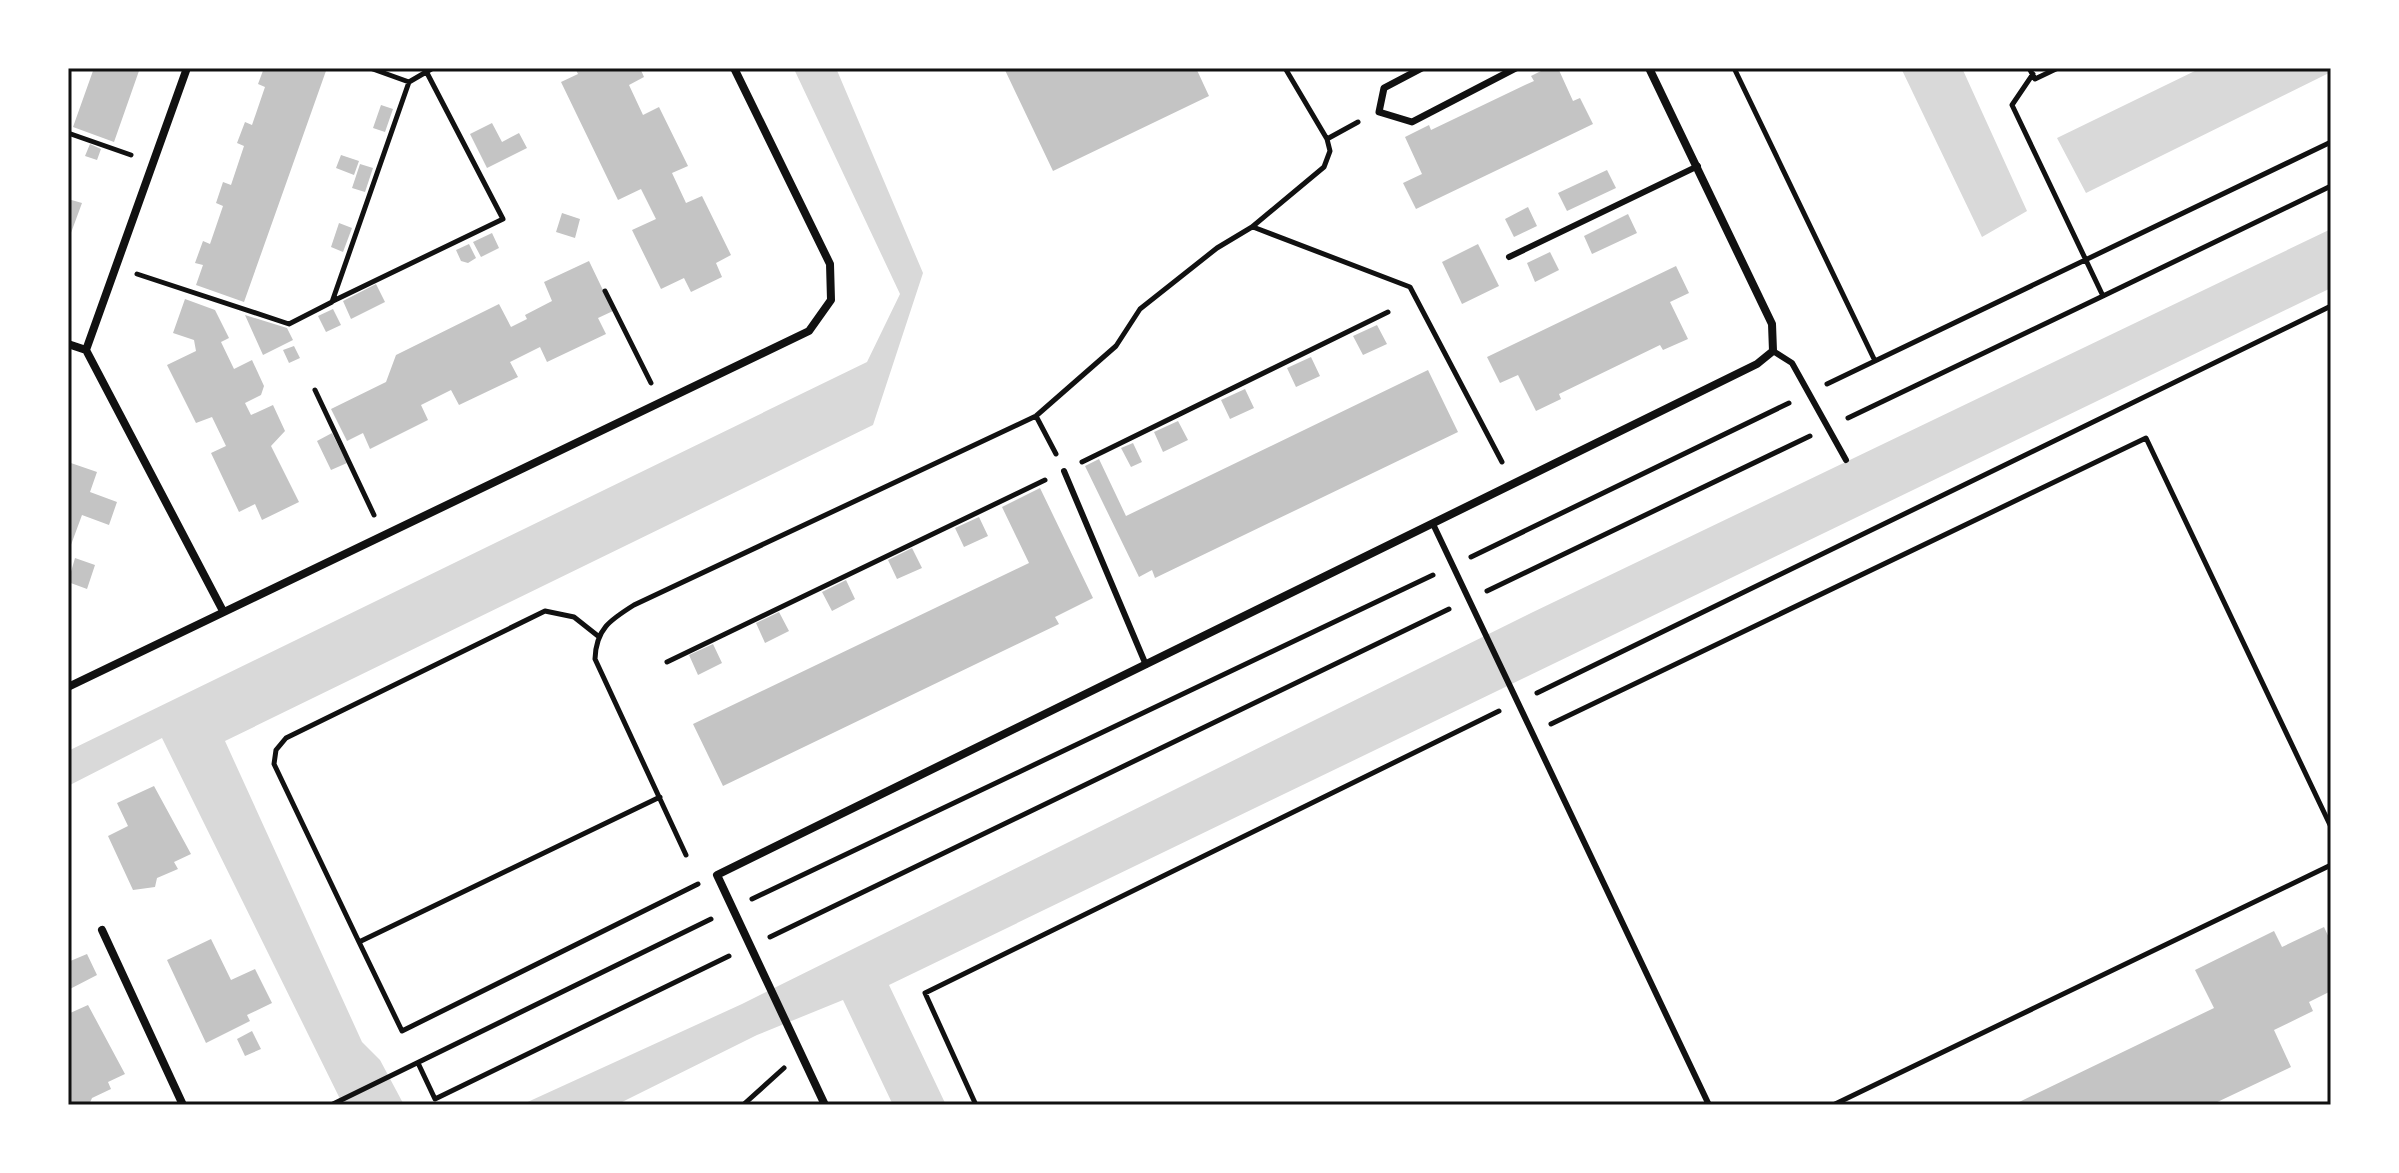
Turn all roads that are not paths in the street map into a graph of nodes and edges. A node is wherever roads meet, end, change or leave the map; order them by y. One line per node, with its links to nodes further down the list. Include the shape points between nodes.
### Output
1 (187, 68): 9 (street)
2 (734, 68): 14 (street, via 830,264 831,300 809,331)
3 (1422, 68): 4 (street, via 1384,88 1379,112 1412,122)
4 (1516, 68)
5 (1649, 68): 6 (street)
6 (1698, 166): 7 (lane); 10 (street, via 1772,324)
7 (1509, 257)
8 (68, 344): 9 (street)
9 (86, 350): 14 (street)
10 (1773, 351): 11 (lane, via 1792,363); 13 (street, via 1757,364)
11 (1846, 460)
12 (1064, 471): 15 (lane)
13 (1433, 524): 15 (street); 20 (lane)
14 (223, 611): 16 (street)
15 (1146, 665): 19 (street, via 717,875)
16 (68, 687)
17 (102, 930): 18 (street)
18 (183, 1105)
19 (825, 1105)
20 (1709, 1105)

